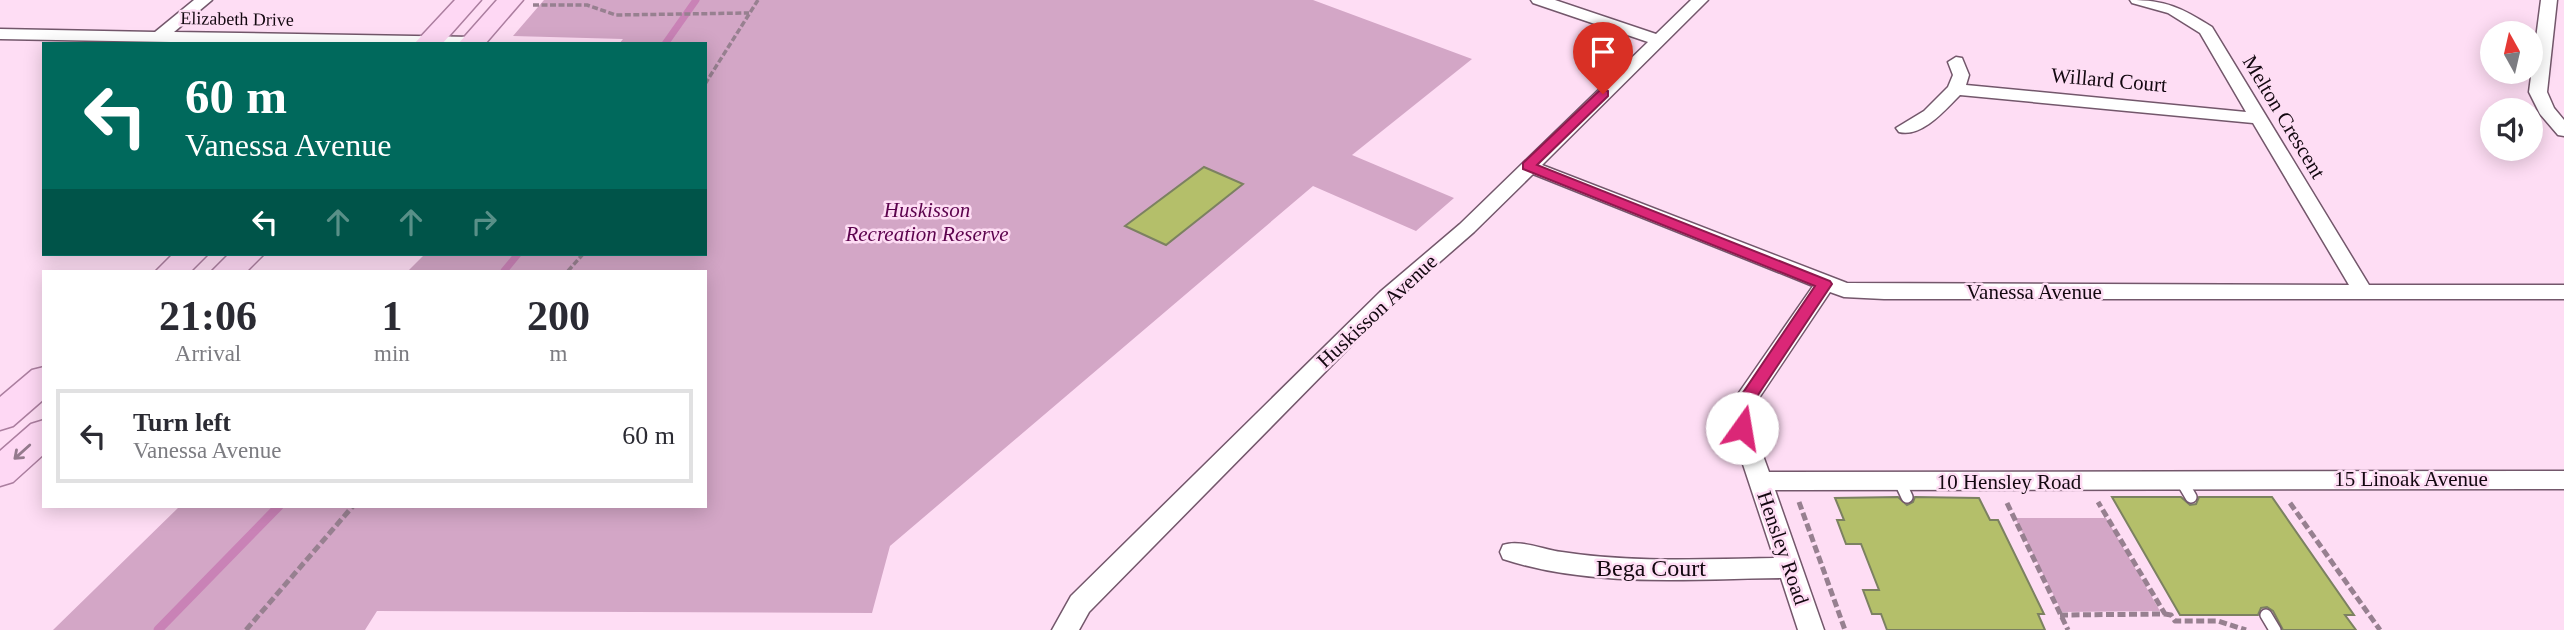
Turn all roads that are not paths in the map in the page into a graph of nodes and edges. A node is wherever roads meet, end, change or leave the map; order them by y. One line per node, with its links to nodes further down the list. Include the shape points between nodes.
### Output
1 (204, 0): 9 (street)
2 (469, 0): 12 (main road)
3 (1539, 0): 10 (street)
4 (1700, 0): 10 (street, Huskisson Avenue)
5 (2138, 0): 16 (street, Melton Crescent, via 2174,10 2206,30)
6 (2549, 0): 18 (street, via 2538,92)
7 (509, 2): 13 (main road)
8 (0, 34): 9 (street, Elizabeth Drive)
9 (158, 37): 11 (street, Elizabeth Drive)
10 (1658, 40): 19 (street, Huskisson Avenue)
11 (383, 42)
12 (429, 42)
13 (473, 42)
14 (1956, 62): 15 (street, via 1961,75)
15 (1956, 89): 16 (street, Willard Court); 17 (street, via 1930,115)
16 (2257, 118): 25 (street, Melton Crescent)
17 (1905, 128)
18 (2564, 131)
19 (1528, 166): 24 (street, Vanessa Avenue); 37 (street, Huskisson Avenue, via 1467,228 1387,298 1080,604)
20 (190, 256): 22 (main road)
21 (246, 256): 23 (main road)
22 (173, 270)
23 (229, 270)
24 (1825, 284): 25 (street, Vanessa Avenue, via 1884,292); 33 (street, Hensley Road, via 1744,403 1742,428)
25 (2363, 292): 26 (street, Vanessa Avenue)
26 (2564, 292)
27 (42, 381): 28 (main road)
28 (0, 417)
29 (42, 435): 30 (main road, one-way to 30)
30 (0, 472)
31 (2258, 479): 32 (street, 15 Linoak Avenue); 33 (street, 10 Hensley Road, via 2186,488 1904,490)
32 (2564, 480)
33 (1760, 481): 35 (street, Hensley Road)
34 (1513, 552): 35 (street, Bega Court, via 1585,568)
35 (1790, 568): 38 (street, Hensley Road)
36 (2266, 615): 39 (lane)
37 (1065, 630)
38 (1811, 630)
39 (2275, 630)

